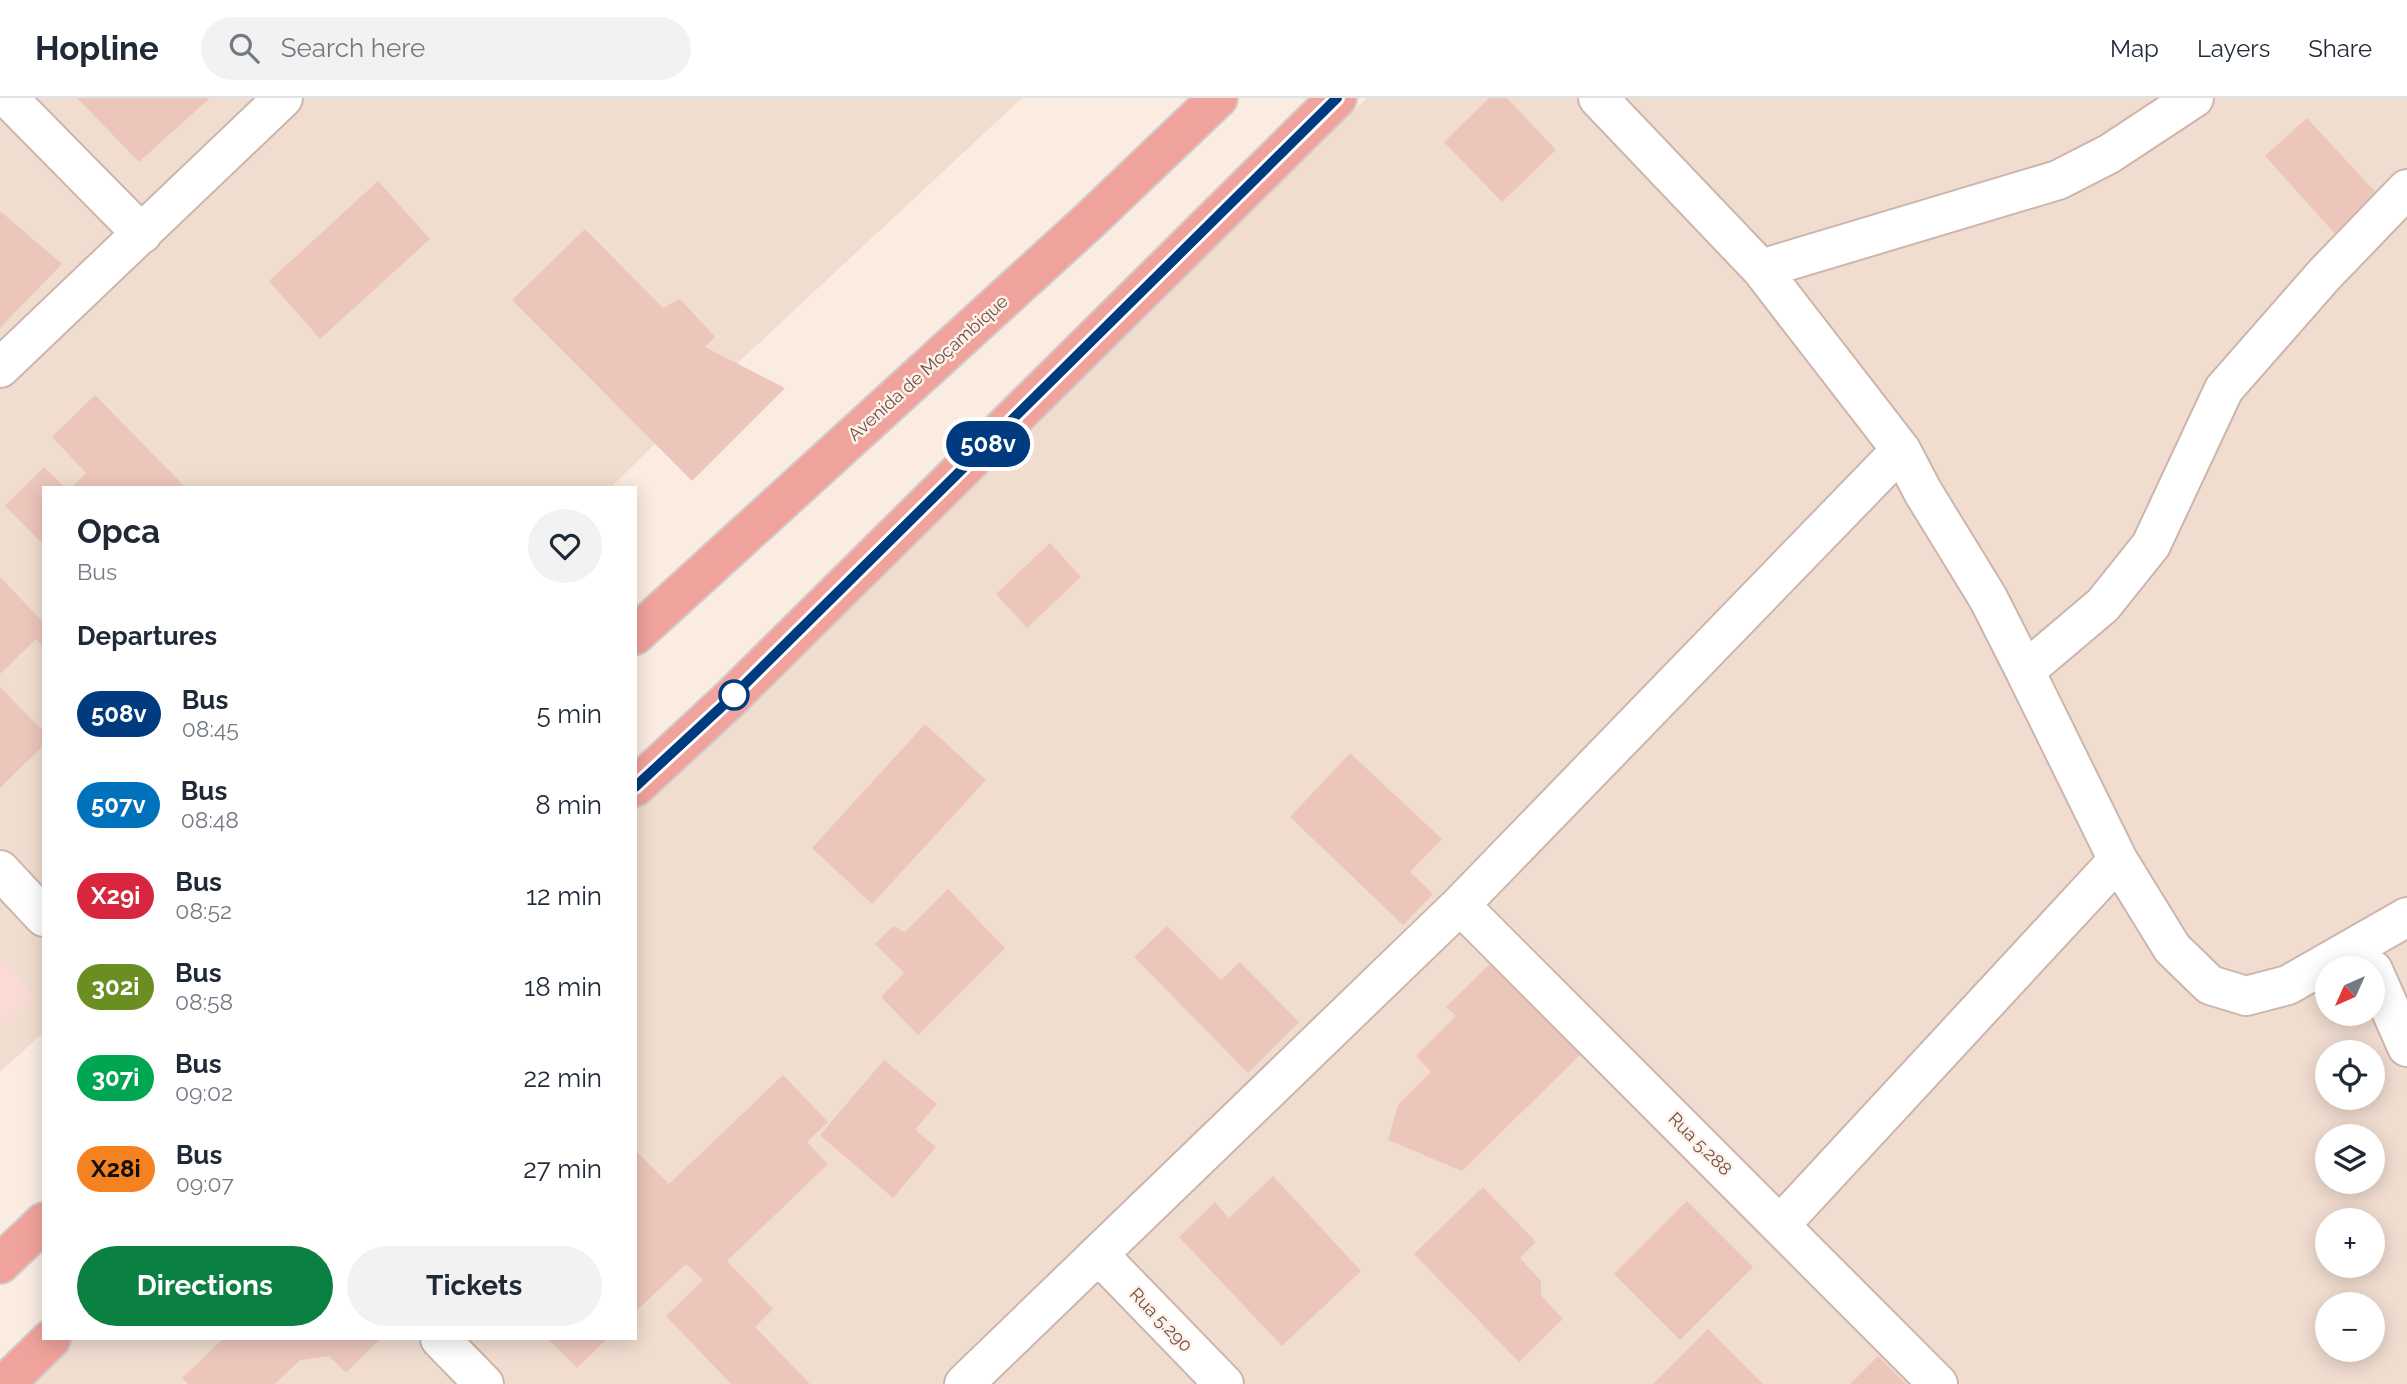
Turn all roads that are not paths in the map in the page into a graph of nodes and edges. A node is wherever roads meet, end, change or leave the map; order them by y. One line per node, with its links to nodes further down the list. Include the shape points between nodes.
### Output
1 (8, 98): 8 (street)
2 (283, 98): 8 (street)
3 (1218, 98): 12 (highway, Avenida de Moçambique)
4 (1337, 98): 14 (highway, via 730,699)
5 (1598, 98): 9 (street)
6 (2194, 98): 9 (street, via 2109,154 2058,180)
7 (2407, 189): 13 (street, via 2224,389 2151,545 2103,605)
8 (142, 234): 10 (street)
9 (1761, 269): 11 (street)
10 (0, 368)
11 (1901, 450): 13 (street); 17 (street)
12 (637, 633)
13 (2025, 671): 15 (street)
14 (637, 785)
15 (2118, 860): 21 (street, via 2172,948 2210,985 2246,996); 25 (street)
16 (0, 870): 18 (street)
17 (1460, 905): 25 (street, Rua 5.288); 26 (street)
18 (42, 915)
19 (2407, 917): 20 (street)
20 (2373, 956)
21 (2315, 977)
22 (2385, 997): 23 (street)
23 (2407, 1047)
24 (42, 1224): 27 (highway)
25 (1780, 1224): 34 (street, Rua 5.288)
26 (1099, 1255): 32 (street); 33 (street, Rua 5.290)
27 (0, 1264)
28 (50, 1340): 30 (highway)
29 (441, 1340): 31 (street)
30 (5, 1384)
31 (484, 1384)
32 (964, 1384)
33 (1224, 1384)
34 (1938, 1384)

